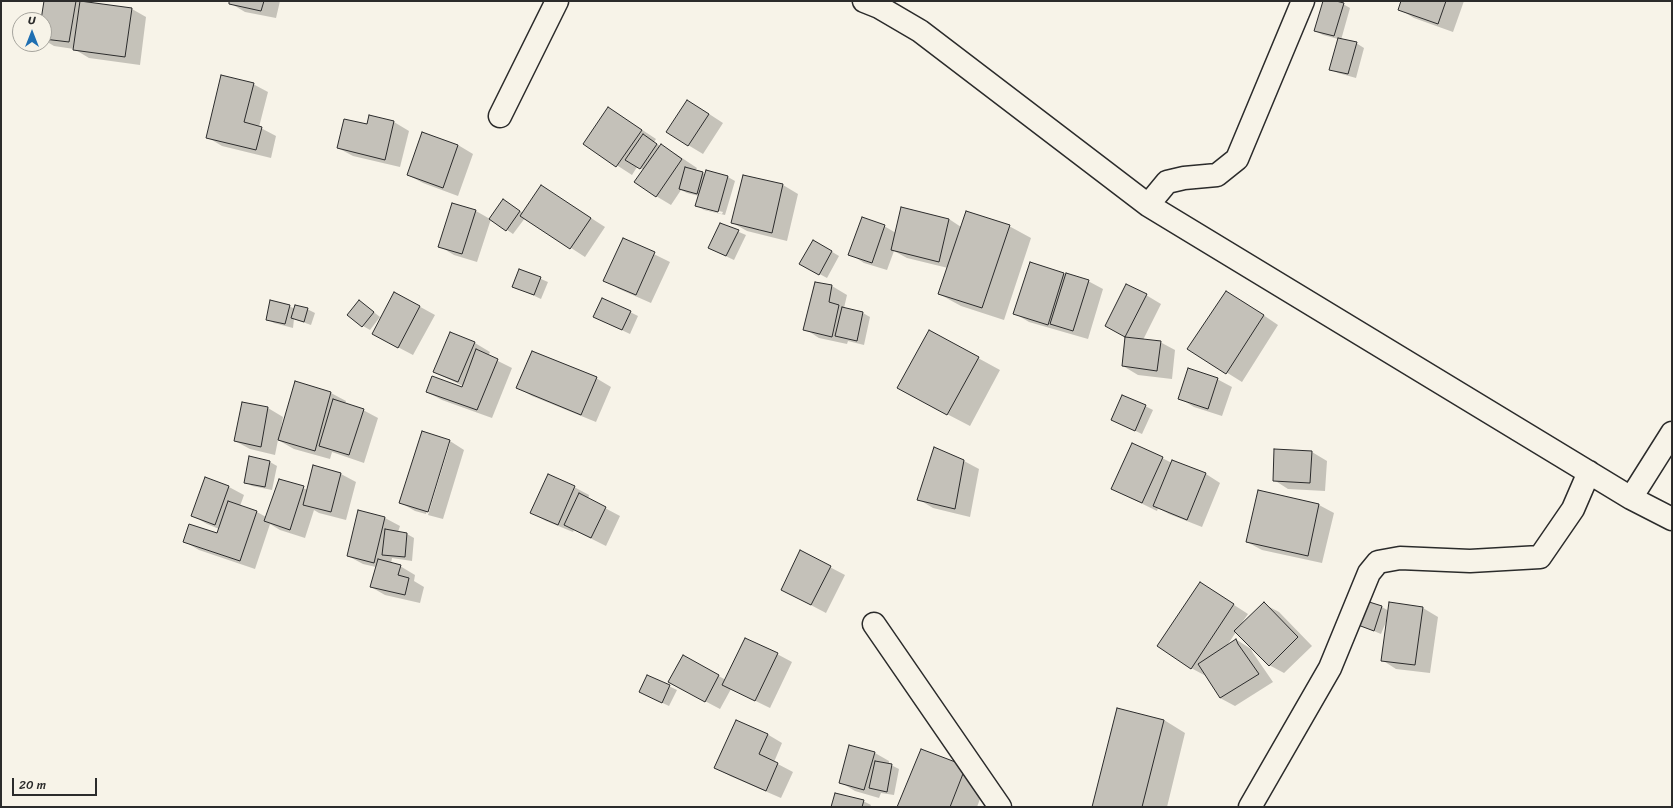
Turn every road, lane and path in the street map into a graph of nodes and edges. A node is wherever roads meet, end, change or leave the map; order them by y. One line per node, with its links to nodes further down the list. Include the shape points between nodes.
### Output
1 (557, 1): 4 (street)
2 (864, 1): 5 (street, via 920,31)
3 (1303, 1): 5 (street, via 1237,159 1217,174 1167,182)
4 (500, 116)
5 (1148, 205): 7 (street)
6 (1672, 433): 8 (street)
7 (1589, 472): 8 (street); 12 (street, via 1573,509 1540,557 1470,561 1400,558 1378,562 1369,573 1330,668)
8 (1631, 498): 9 (street)
9 (1672, 519)
10 (874, 624): 11 (street)
11 (1000, 807)
12 (1250, 807)

